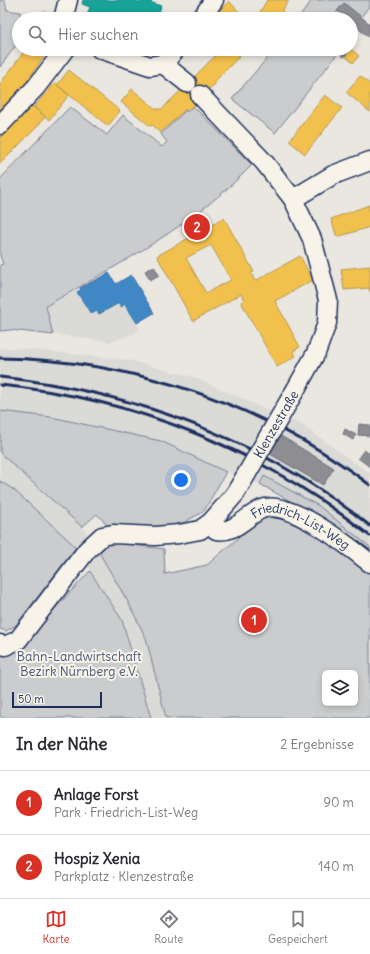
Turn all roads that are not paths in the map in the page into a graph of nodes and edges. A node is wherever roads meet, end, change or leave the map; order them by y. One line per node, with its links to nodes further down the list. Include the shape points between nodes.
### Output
1 (68, 0): 3 (street)
2 (214, 0): 4 (street)
3 (65, 12)
4 (206, 12)
5 (60, 56): 11 (street, via 36,87)
6 (121, 56): 8 (street, via 150,66)
7 (170, 56): 8 (street)
8 (164, 64): 9 (street)
9 (187, 82)
10 (200, 95): 13 (street, Klenzestraße, via 264,162)
11 (0, 125)
12 (370, 161): 13 (street, via 333,175)
13 (293, 199): 14 (street, Klenzestraße, bridge, via 312,239 328,300 324,336 235,494)
14 (211, 522): 15 (street, Friedrich-List-Weg, via 216,530 222,531 236,526 262,509 271,506 284,509 322,528); 16 (street, Klenzestraße, via 200,530 179,534 102,536 87,550 18,640 5,646)
15 (370, 563)
16 (0, 644)

